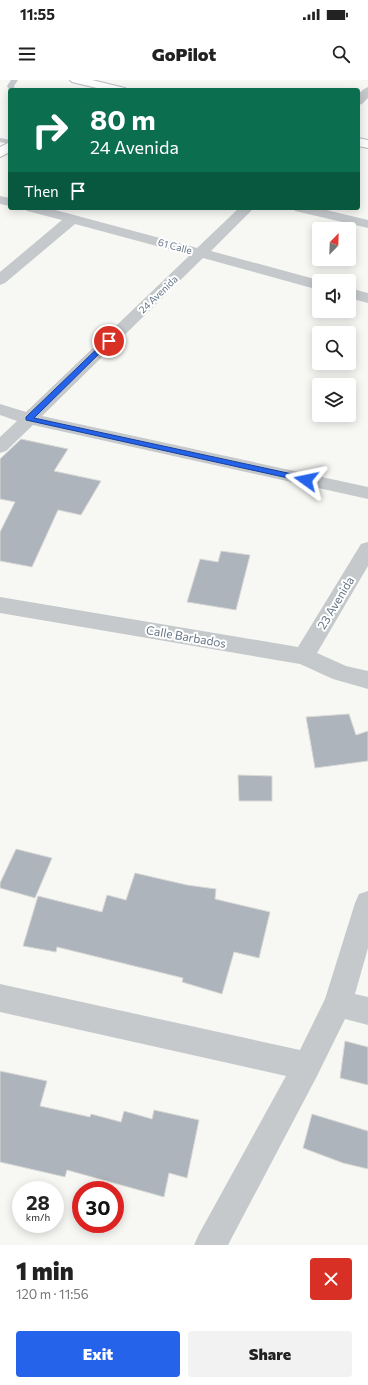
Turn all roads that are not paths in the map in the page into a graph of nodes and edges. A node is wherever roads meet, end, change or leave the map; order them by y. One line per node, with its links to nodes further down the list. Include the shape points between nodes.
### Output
1 (15, 80): 4 (lane)
2 (76, 80): 3 (main road)
3 (96, 85): 5 (main road)
4 (11, 88)
5 (111, 88)
6 (368, 92): 7 (street)
7 (360, 99)
8 (39, 210): 11 (street, 61 Calle)
9 (245, 210): 13 (street, 24 Avenida)
10 (308, 210): 12 (street)
11 (72, 219): 13 (street, 61 Calle); 14 (street)
12 (368, 224)
13 (201, 253): 15 (street, 61 Calle); 19 (street, 24 Avenida)
14 (0, 280)
15 (312, 283)
16 (356, 295): 17 (street)
17 (368, 298)
18 (0, 409): 19 (street)
19 (28, 419): 20 (street, 24 Avenida); 21 (street)
20 (0, 447)
21 (368, 493)
22 (368, 549): 24 (street, 23 Avenida)
23 (0, 605): 24 (street, Calle Barbados)
24 (304, 656): 25 (street, Calle Barbados, via 341,673)
25 (368, 680)
26 (368, 904): 28 (street)
27 (0, 998): 30 (street)
28 (338, 1003): 29 (street); 30 (street)
29 (368, 1011)
30 (307, 1066): 31 (street)
31 (210, 1245)

